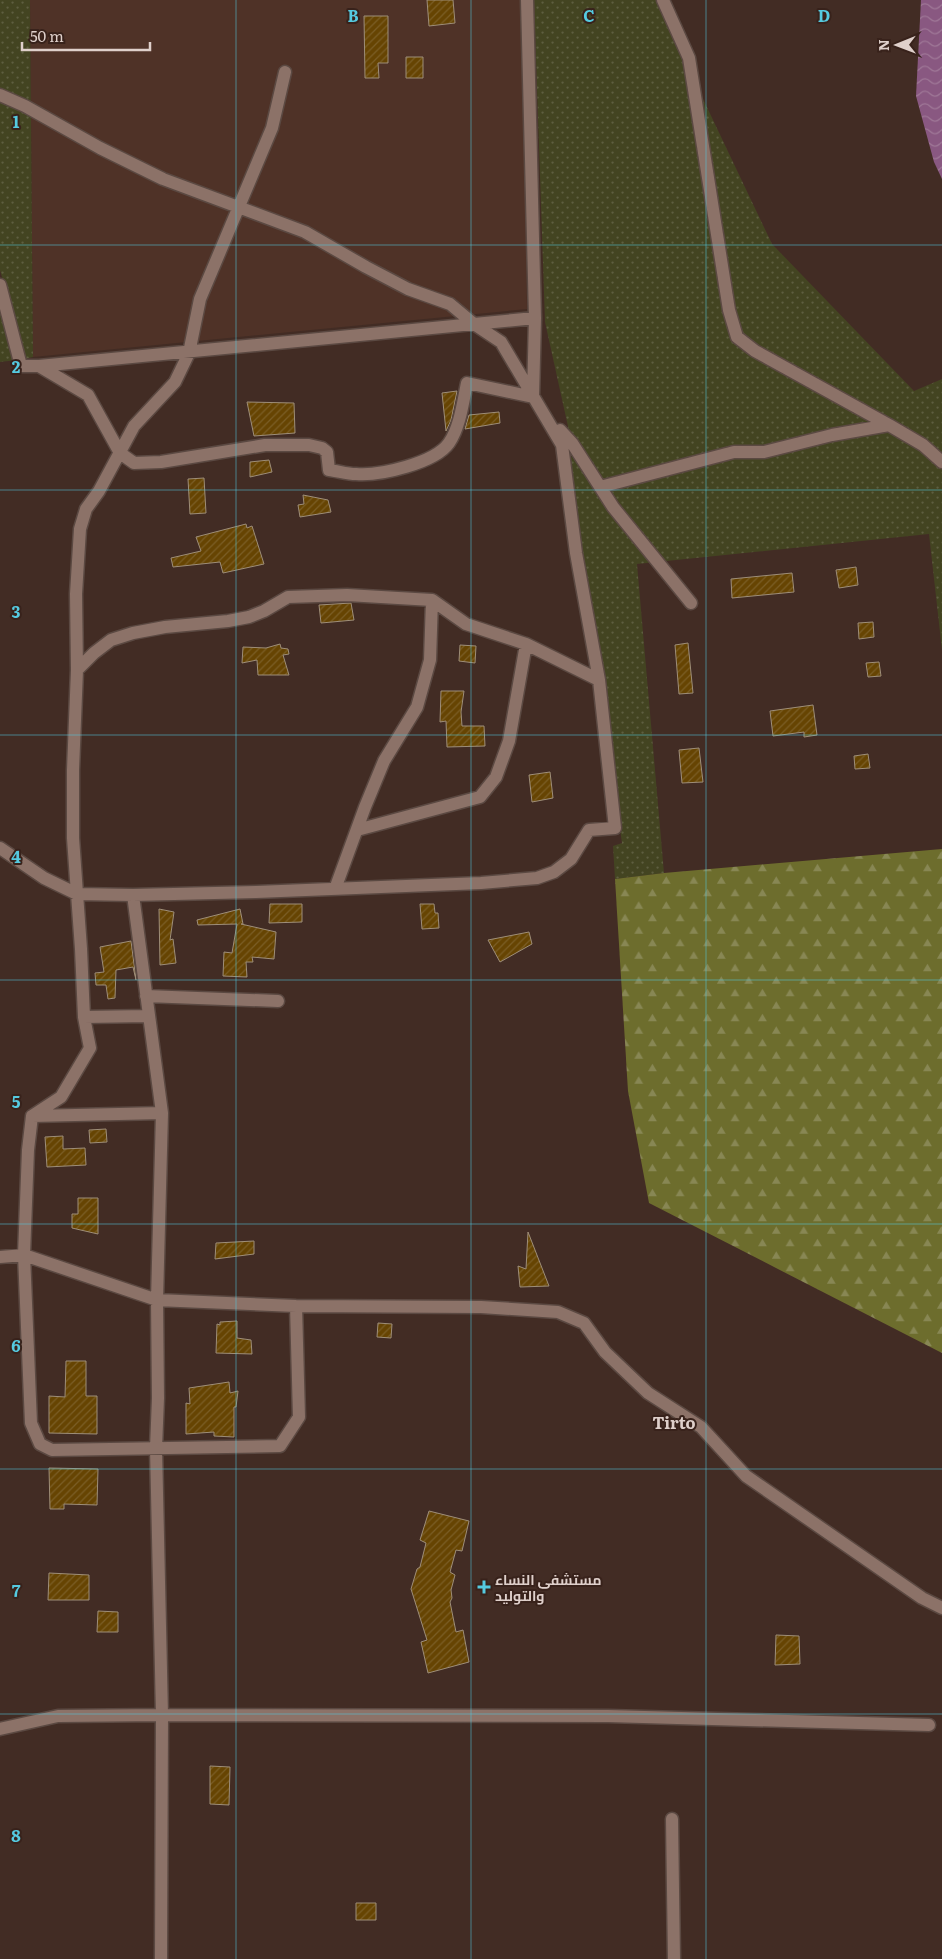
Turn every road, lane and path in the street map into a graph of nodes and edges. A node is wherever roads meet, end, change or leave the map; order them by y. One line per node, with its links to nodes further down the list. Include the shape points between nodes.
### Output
1 (528, 0): 7 (street)
2 (663, 0): 12 (street, via 690,58 729,310 737,338 755,352)
3 (285, 72): 5 (street, via 272,128)
4 (0, 95): 5 (street, via 163,179)
5 (238, 206): 8 (street, via 305,232 408,289 450,304); 9 (street, via 200,299)
6 (0, 285): 10 (street, via 21,366)
7 (535, 318): 8 (street); 11 (street)
8 (474, 324): 9 (street); 11 (street, via 501,342)
9 (189, 352): 10 (street); 13 (street, via 175,382 134,426)
10 (39, 366): 13 (street, via 88,395)
11 (533, 397): 13 (street, via 467,384 449,443 432,458 375,474 329,470 327,452 309,445 247,446 145,464 134,462); 15 (street, via 572,443); 20 (street, via 562,445 576,553)
12 (890, 425): 14 (street, via 923,445); 15 (street, via 764,452 734,452)
13 (120, 453): 19 (street, via 86,508 80,529 76,594)
14 (942, 462)
15 (600, 487): 17 (street)
16 (432, 600): 18 (street, via 466,624); 19 (street, via 347,595 288,597 249,617 165,627 111,640); 21 (street, via 430,660 417,707 384,761)
17 (691, 603)
18 (526, 644): 20 (street); 21 (street, via 509,741 496,777 480,797)
19 (78, 670): 24 (street, via 73,770)
20 (599, 680): 23 (street, via 615,828 589,830 571,859 554,872 537,878)
21 (357, 830): 23 (street)
22 (0, 848): 24 (street, via 44,878)
23 (335, 890): 25 (street)
24 (77, 894): 25 (street); 29 (street)
25 (134, 895): 26 (street)
26 (146, 996): 27 (street); 28 (street)
27 (278, 1001)
28 (148, 1016): 29 (street); 30 (street)
29 (84, 1017): 31 (street, via 90,1048 61,1098)
30 (162, 1113): 31 (street); 34 (street)
31 (32, 1116): 32 (street)
32 (24, 1255): 33 (street); 34 (street); 36 (street, via 31,1423 40,1444 52,1450)
33 (0, 1257)
34 (157, 1300): 35 (street); 36 (street)
35 (296, 1306): 36 (street, via 299,1417 280,1446); 37 (street, via 481,1307 558,1312 584,1323 605,1352 648,1393 701,1427 746,1476 922,1598)
36 (156, 1448): 38 (street)
37 (942, 1608)
38 (162, 1715): 39 (street, via 608,1716); 40 (street, via 58,1716); 42 (street)
39 (929, 1725)
40 (0, 1729)
41 (672, 1819): 43 (street)
42 (161, 1959)
43 (674, 1959)

